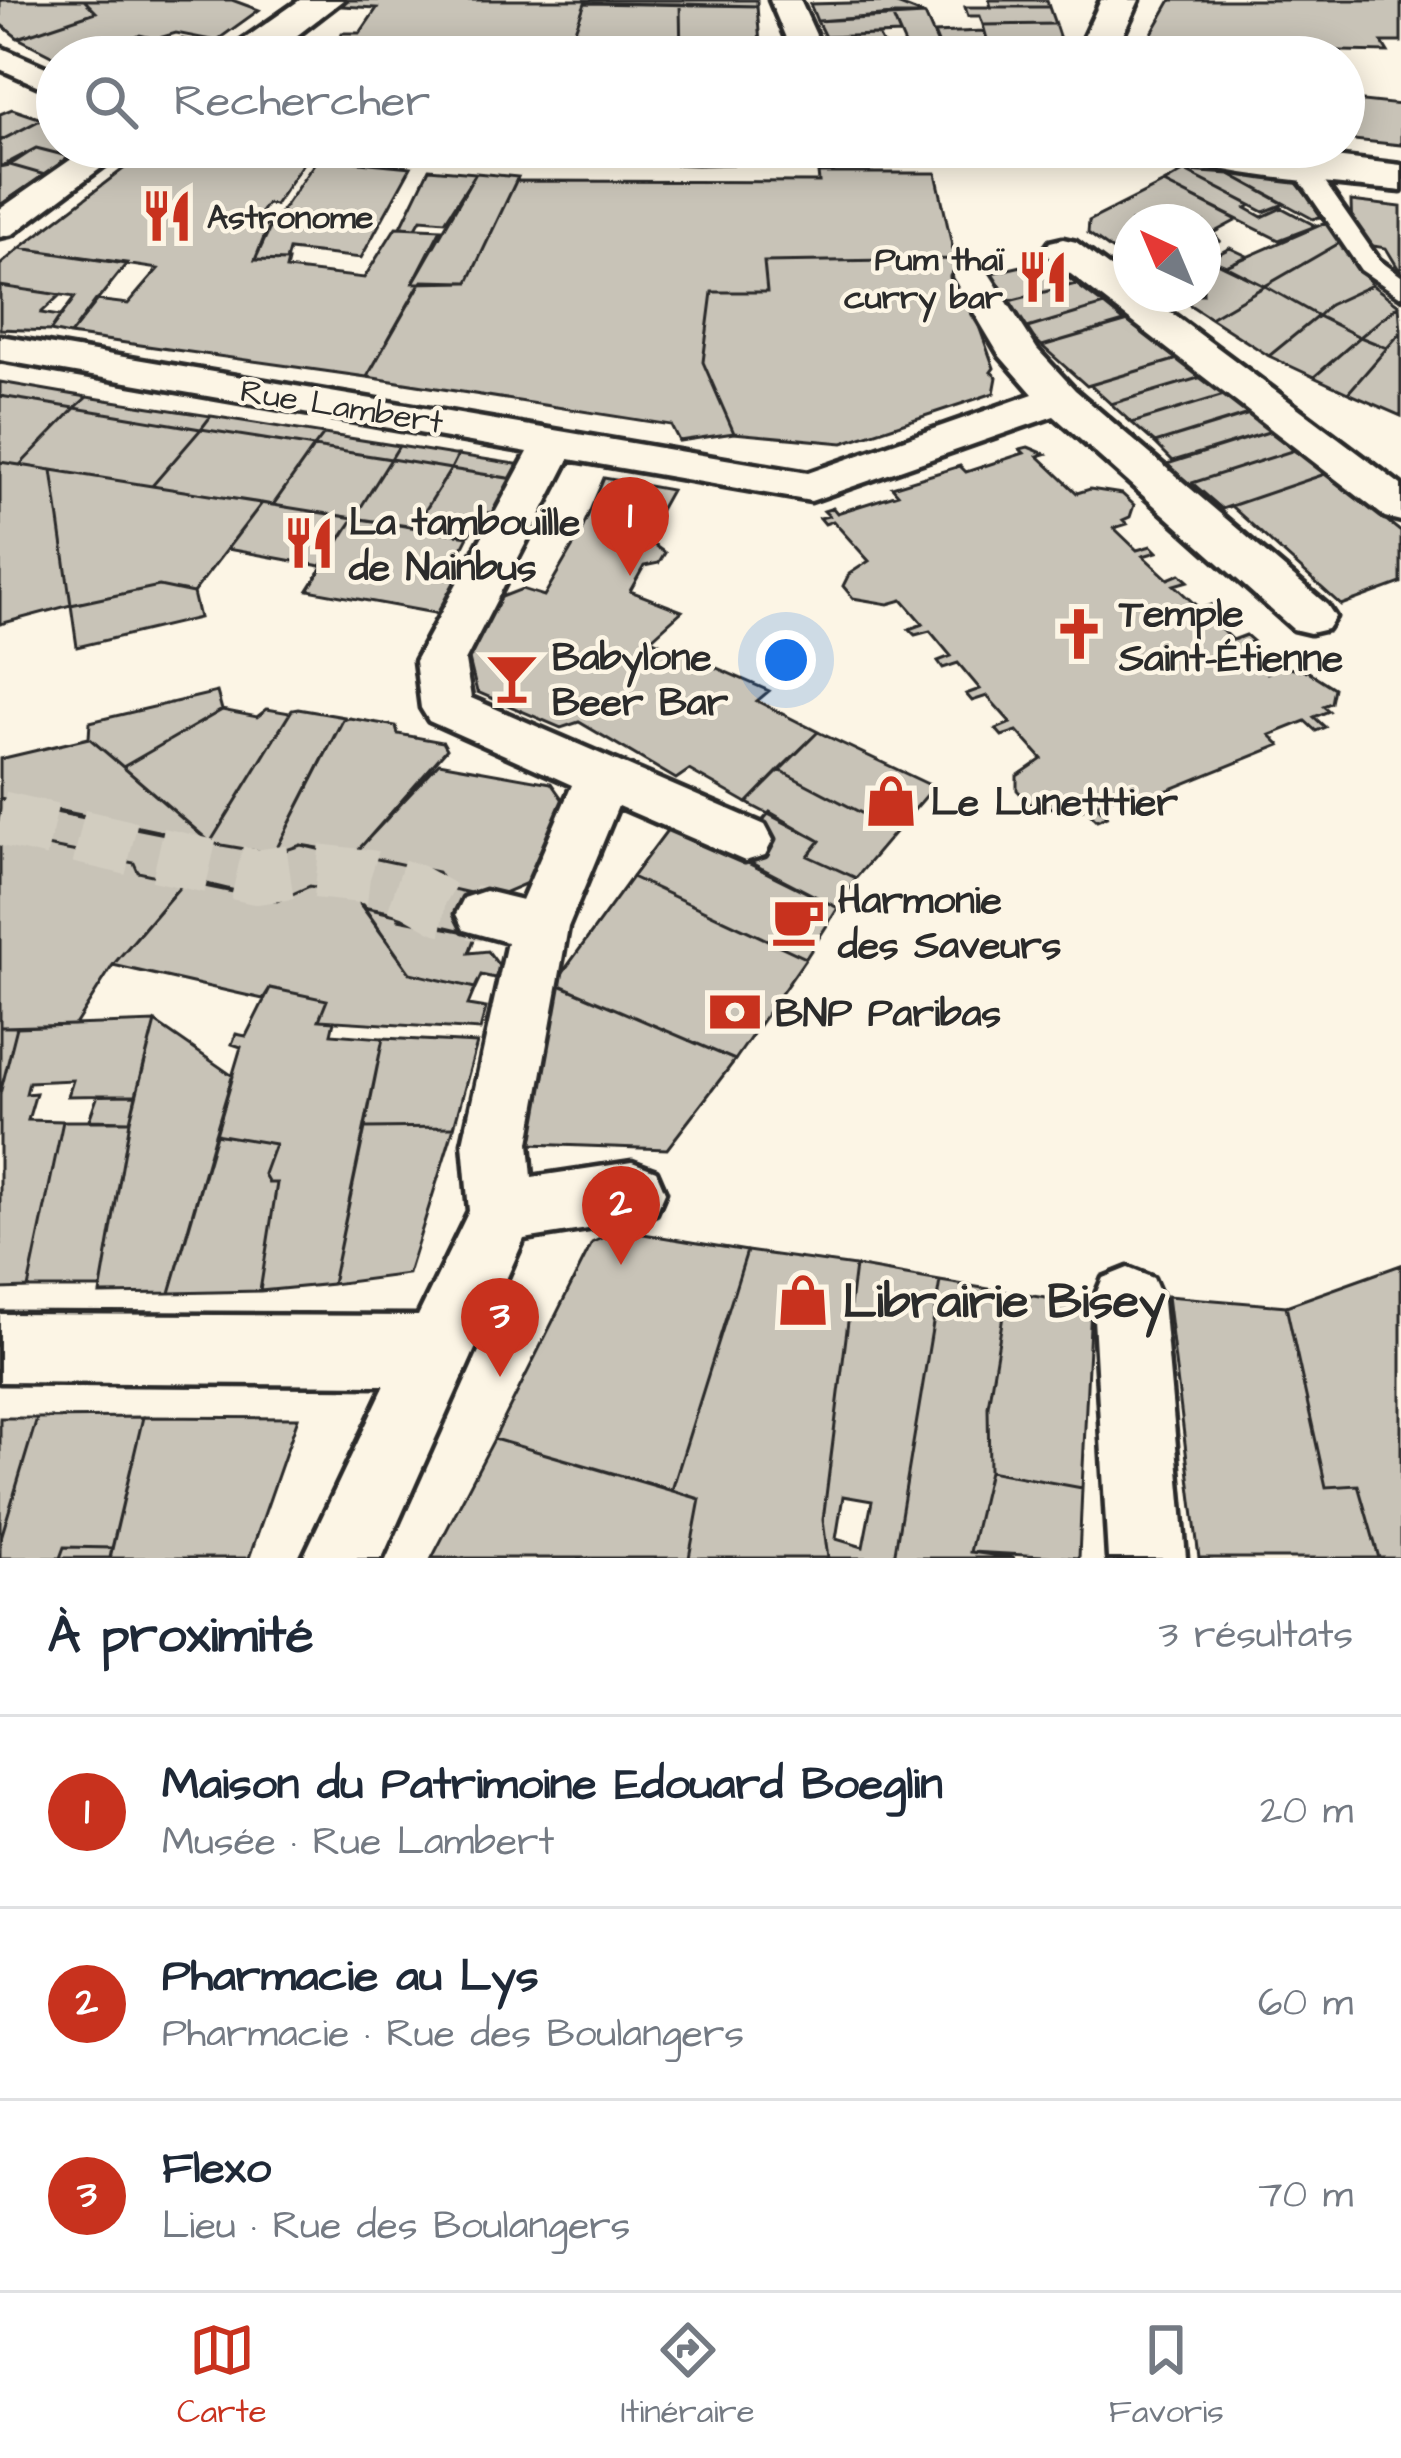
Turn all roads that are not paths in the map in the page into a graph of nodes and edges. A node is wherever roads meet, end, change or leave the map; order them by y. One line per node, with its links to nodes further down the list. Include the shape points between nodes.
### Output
1 (324, 0): 4 (street)
2 (785, 0): 5 (street)
3 (1120, 0): 6 (street)
4 (273, 36)
5 (801, 36)
6 (1103, 36)
7 (0, 57): 8 (street)
8 (36, 75)
9 (36, 90): 10 (street)
10 (16, 98)
11 (82, 168): 15 (street)
12 (1304, 168): 18 (lane, via 1349,239)
13 (1319, 168): 14 (street)
14 (1401, 178)
15 (0, 226)
16 (1064, 250): 22 (street)
17 (972, 277): 20 (street)
18 (1401, 289)
19 (0, 348): 21 (street, Rue Lambert)
20 (1060, 399): 21 (street, Rue Lambert, via 812,487); 23 (street)
21 (556, 440): 24 (street, via 440,661 447,708)
22 (1401, 507)
23 (1310, 617)
24 (603, 776): 25 (street); 27 (street, via 512,921 496,1143)
25 (746, 840)
26 (632, 1192): 27 (street)
27 (503, 1212): 30 (street)
28 (1128, 1300): 32 (street)
29 (0, 1348): 30 (street)
30 (439, 1351): 31 (street)
31 (342, 1558)
32 (1147, 1558)

